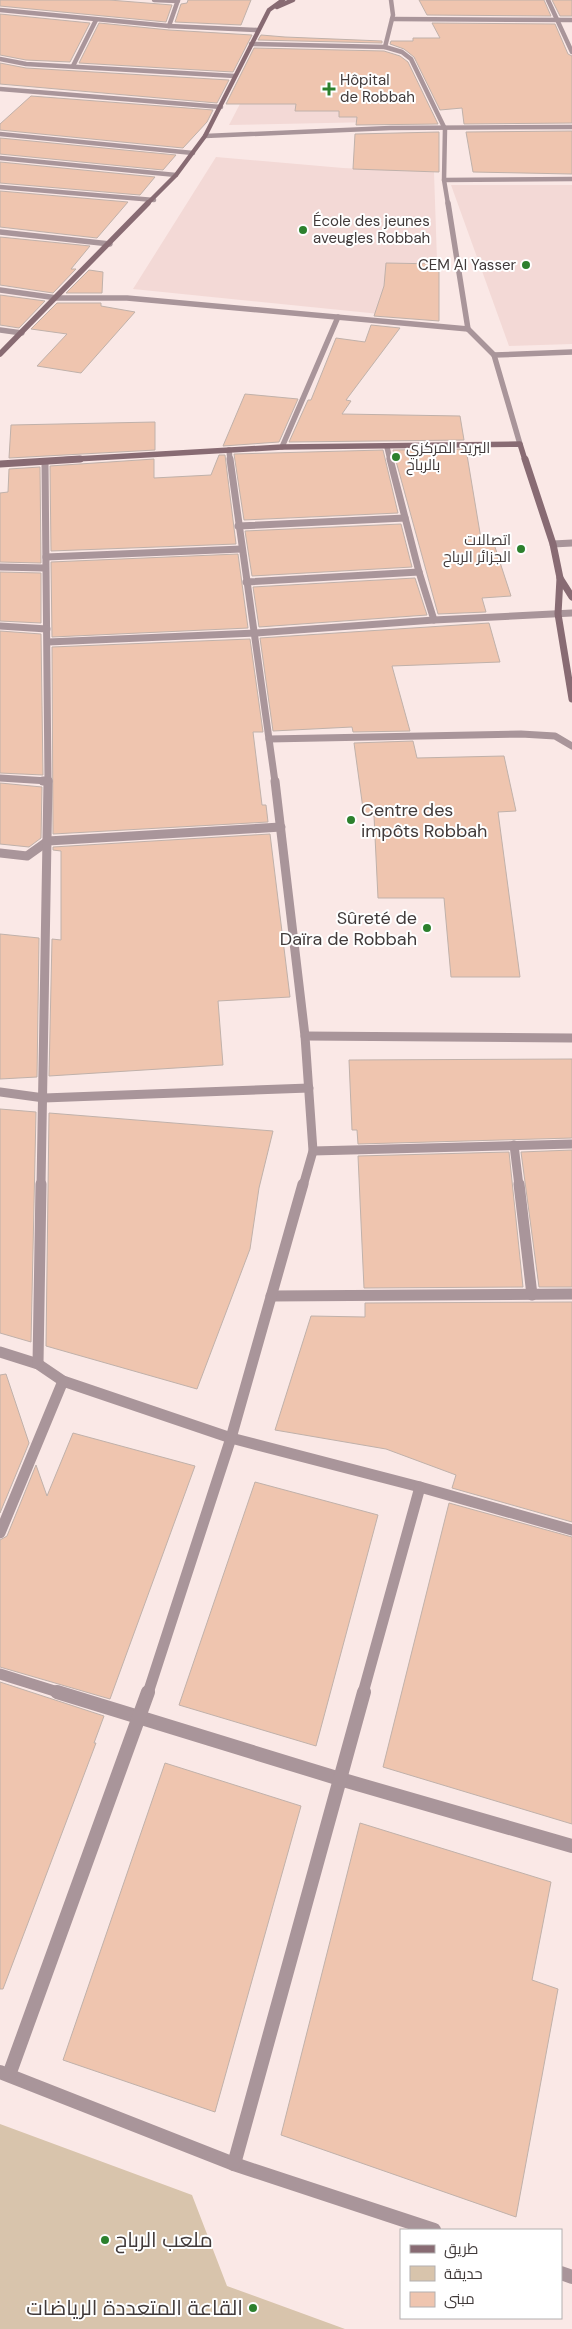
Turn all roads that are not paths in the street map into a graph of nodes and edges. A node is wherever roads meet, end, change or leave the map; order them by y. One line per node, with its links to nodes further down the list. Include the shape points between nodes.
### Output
1 (154, 0): 6 (street)
2 (283, 0): 8 (main road)
3 (293, 0): 8 (main road)
4 (391, 0): 9 (street)
5 (548, 0): 11 (street)
6 (178, 1): 13 (street)
7 (0, 10): 10 (street)
8 (269, 10): 14 (main road)
9 (392, 19): 11 (street); 16 (street)
10 (96, 20): 13 (street); 19 (street)
11 (557, 20): 12 (street); 17 (street)
12 (572, 20)
13 (169, 26): 14 (street)
14 (257, 30): 15 (main road)
15 (251, 44): 16 (street); 20 (main road)
16 (385, 47): 24 (street, via 402,52 411,59)
17 (572, 52)
18 (0, 59): 19 (street)
19 (73, 66): 20 (street)
20 (235, 76): 22 (main road)
21 (0, 89): 22 (street)
22 (221, 107): 26 (main road)
23 (572, 127): 24 (street)
24 (445, 129): 26 (street, via 390,128); 31 (street)
25 (0, 134): 27 (street)
26 (205, 136): 27 (main road)
27 (193, 153): 29 (main road)
28 (0, 158): 29 (street)
29 (176, 175): 33 (main road)
30 (572, 179): 31 (street)
31 (444, 180): 39 (street)
32 (0, 187): 33 (street)
33 (154, 200): 35 (main road)
34 (0, 232): 35 (street)
35 (110, 244): 37 (main road)
36 (0, 290): 37 (street)
37 (57, 298): 38 (street, via 127,298); 41 (main road)
38 (338, 317): 39 (street); 46 (street)
39 (468, 329): 44 (street)
40 (0, 330): 41 (street)
41 (22, 333): 43 (main road)
42 (572, 352): 44 (street)
43 (0, 354)
44 (494, 355): 45 (street)
45 (520, 444): 47 (main road); 56 (main road)
46 (282, 447): 47 (main road); 48 (main road)
47 (387, 448): 53 (street)
48 (229, 450): 50 (main road); 54 (street)
49 (0, 459): 52 (main road)
50 (45, 462): 52 (main road); 58 (street)
51 (0, 464): 52 (main road)
52 (9, 464)
53 (405, 518): 54 (street); 61 (street)
54 (238, 526): 57 (street)
55 (572, 543): 56 (street)
56 (553, 544): 62 (main road)
57 (242, 549): 58 (street); 63 (street)
58 (46, 557): 60 (street)
59 (0, 567): 60 (street)
60 (45, 568): 69 (street)
61 (419, 572): 63 (street); 67 (street)
62 (560, 578): 64 (main road); 65 (main road)
63 (246, 582): 70 (street)
64 (572, 597)
65 (558, 614): 66 (street); 67 (street); 72 (main road)
66 (572, 614)
67 (434, 620): 70 (street)
68 (0, 626): 69 (street)
69 (47, 629): 71 (street)
70 (256, 633): 71 (street); 73 (street)
71 (48, 642): 76 (street)
72 (572, 699)
73 (269, 739): 74 (street, via 521,734 555,736); 77 (street)
74 (572, 746)
75 (0, 778): 76 (street)
76 (48, 782): 78 (street)
77 (281, 827): 78 (street); 80 (street)
78 (48, 841): 79 (street, via 27,856); 84 (street)
79 (0, 853)
80 (305, 1036): 81 (street); 82 (street)
81 (572, 1038)
82 (309, 1088): 84 (street); 87 (street)
83 (0, 1092): 84 (street)
84 (44, 1098): 92 (street)
85 (572, 1144): 86 (street)
86 (514, 1145): 87 (street); 89 (street)
87 (313, 1151): 90 (street)
88 (572, 1294): 89 (street)
89 (532, 1295): 90 (street)
90 (271, 1296): 94 (street)
91 (0, 1352): 92 (street)
92 (38, 1364): 93 (street)
93 (63, 1381): 94 (street); 97 (street)
94 (231, 1438): 95 (street); 99 (street)
95 (420, 1487): 96 (street); 100 (street)
96 (572, 1530)
97 (0, 1533)
98 (0, 1674): 99 (street)
99 (140, 1716): 100 (street); 102 (street)
100 (340, 1779): 101 (street); 103 (street)
101 (572, 1846)
102 (4, 2073): 103 (street)
103 (234, 2164): 104 (street)
104 (431, 2229)

